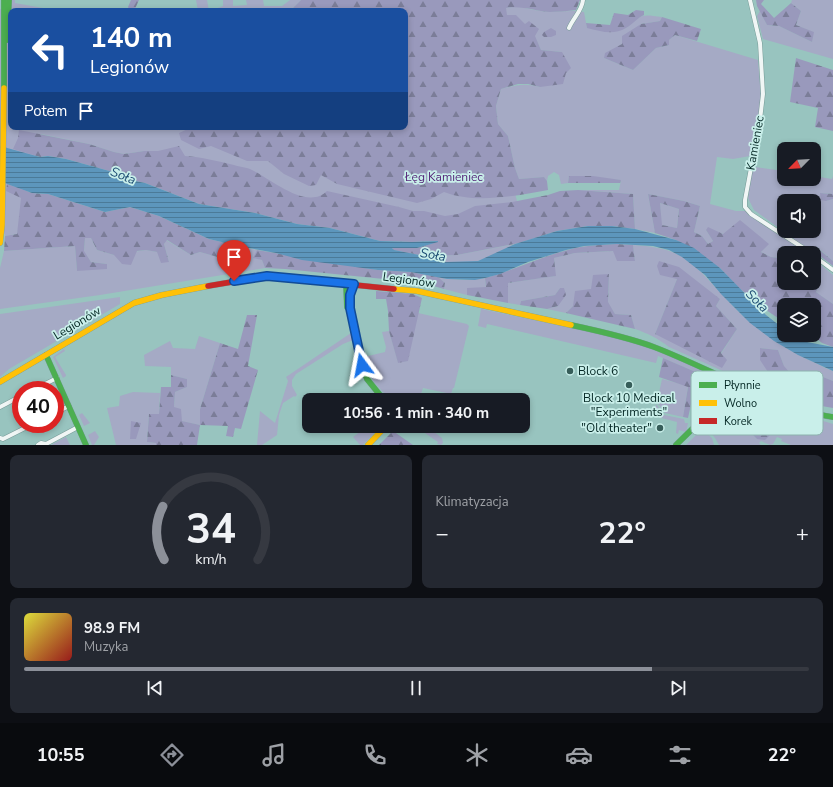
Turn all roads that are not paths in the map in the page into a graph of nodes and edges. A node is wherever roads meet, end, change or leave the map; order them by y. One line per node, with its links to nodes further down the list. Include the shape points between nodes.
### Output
1 (4, 0): 6 (main road)
2 (583, 0): 4 (street)
3 (750, 0): 8 (street, Kamieniec, via 760,43 763,94 744,200 745,207 751,214)
4 (569, 28)
5 (8, 30): 6 (main road)
6 (4, 63): 7 (main road)
7 (0, 243)
8 (800, 246)
9 (821, 261): 10 (street)
10 (833, 270)
11 (346, 283): 12 (main road, Legionów); 13 (main road, via 346,302); 14 (main road, Legionów, via 267,276 153,297 134,303)
12 (354, 284): 13 (main road, via 350,300); 15 (main road, Legionów, via 424,292 615,334 654,347)
13 (354, 330): 19 (main road, via 365,375)
14 (46, 355): 16 (main road); 18 (main road, Legionów)
15 (707, 371)
16 (56, 378): 17 (street); 21 (main road)
17 (50, 381)
18 (0, 382)
19 (379, 393)
20 (12, 401): 22 (street)
21 (69, 406): 23 (street); 28 (main road)
22 (0, 407)
23 (64, 408)
24 (823, 415): 25 (main road, Legionów)
25 (833, 416)
26 (823, 417): 27 (main road, Legionów)
27 (833, 420)
28 (78, 427): 33 (street, via 46,444); 34 (main road)
29 (691, 430): 36 (main road)
30 (14, 433): 32 (street)
31 (379, 433): 35 (main road)
32 (0, 438)
33 (38, 445)
34 (86, 445)
35 (368, 445)
36 (676, 445)

